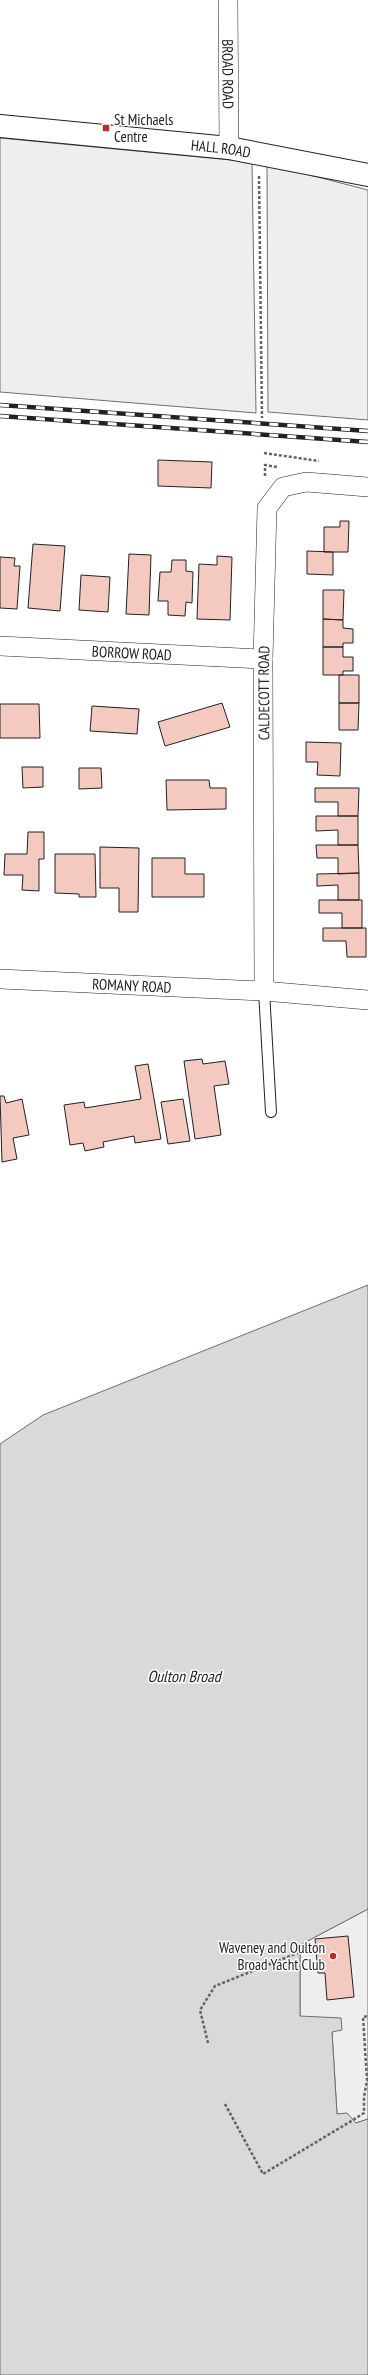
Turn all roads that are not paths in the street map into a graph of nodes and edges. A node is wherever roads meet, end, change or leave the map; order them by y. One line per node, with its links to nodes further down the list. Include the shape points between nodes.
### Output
1 (228, 0): 3 (street, BROAD ROAD)
2 (0, 126): 3 (street, HALL ROAD)
3 (228, 148): 4 (street, HALL ROAD)
4 (368, 175)
5 (368, 487): 7 (street, CALDECOTT ROAD, via 306,482 284,487 267,508)
6 (0, 646): 7 (street, BORROW ROAD)
7 (263, 660): 9 (street, CALDECOTT ROAD)
8 (0, 979): 9 (street, ROMANY ROAD)
9 (264, 991): 10 (street, ROMANY ROAD); 11 (lane)
10 (368, 1000)
11 (272, 1112)

